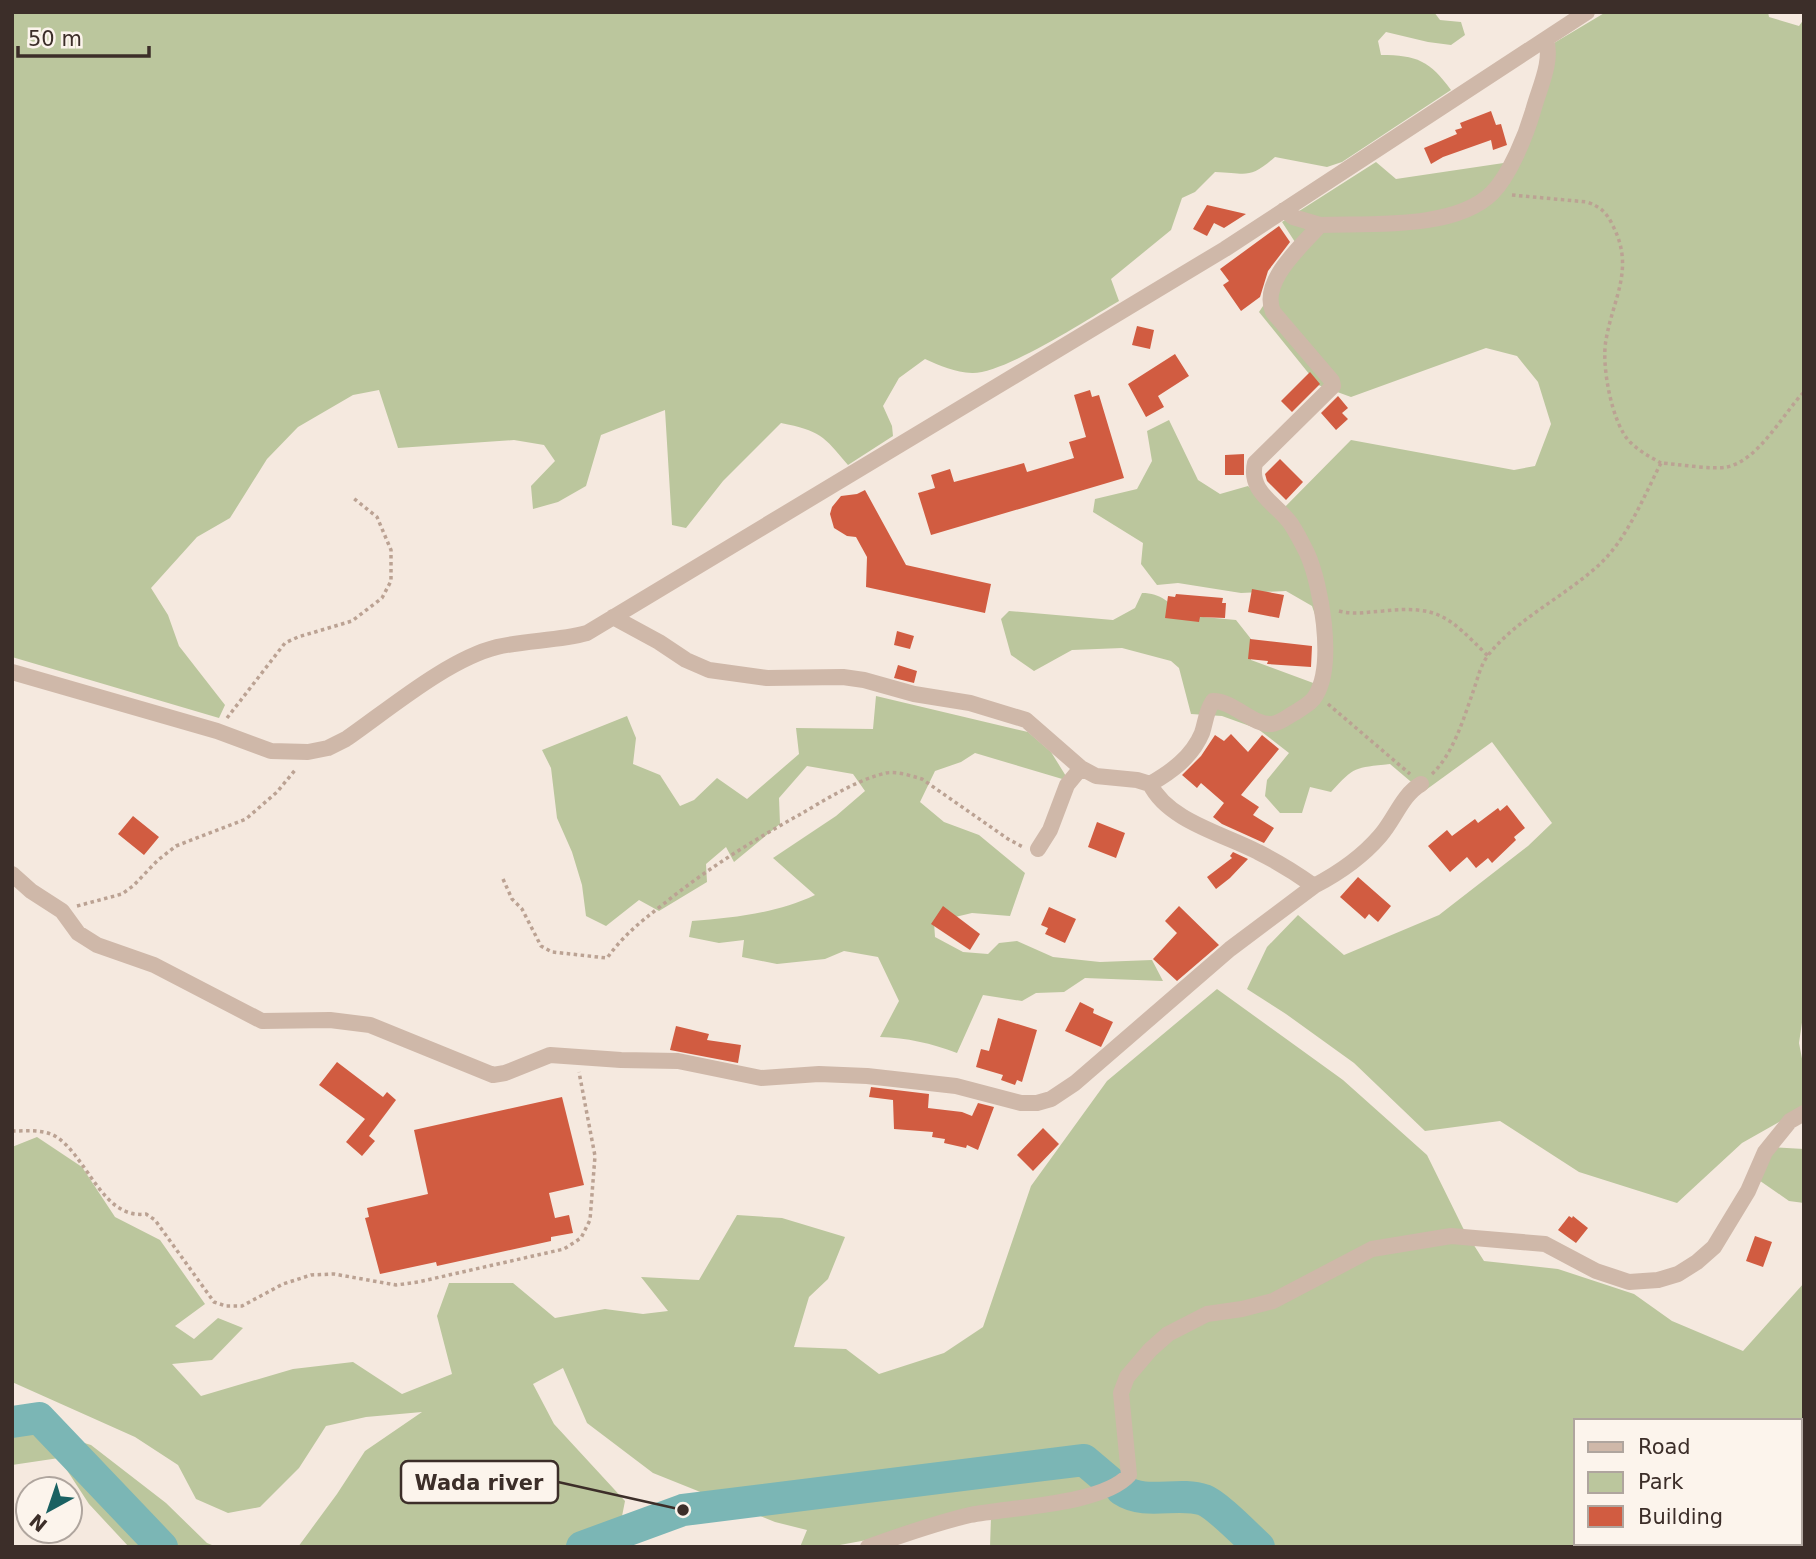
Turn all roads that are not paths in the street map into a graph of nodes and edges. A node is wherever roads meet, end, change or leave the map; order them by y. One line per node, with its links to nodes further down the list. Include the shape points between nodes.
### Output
1 (1587, 12): 2 (street)
2 (1546, 39): 3 (street); 4 (street, via 1550,52 1531,117 1506,175 1492,194 1470,208 1434,219)
3 (1284, 211): 4 (street); 5 (street)
4 (1320, 225): 9 (street, via 1282,271 1269,302 1333,386 1255,463 1253,474 1257,487 1290,523 1307,553 1325,636 1317,695 1277,724 1266,725 1223,701 1213,701 1198,741 1171,772)
5 (613, 617): 6 (street, via 567,639 496,647 457,662 346,739 308,752 271,751); 7 (street, via 709,670 767,678 864,680 1027,720)
6 (12, 672)
7 (1081, 768): 9 (street, via 1108,779); 10 (street, via 1067,785)
8 (1421, 783): 12 (street, via 1410,790 1380,836 1359,857)
9 (1150, 784): 12 (street, via 1168,807 1257,851)
10 (1038, 849)
11 (12, 874): 12 (street, via 62,911 78,933 97,945 154,965 262,1021 330,1020 370,1025 493,1075 550,1055 678,1061 761,1078 819,1074 956,1086 1021,1103 1051,1100 1074,1083 1230,949)
12 (1314, 886)
13 (1804, 1114): 14 (street, via 1790,1121 1765,1152 1714,1247 1678,1274 1629,1282 1596,1271 1545,1244 1507,1239 1451,1236 1372,1249 1273,1301 1208,1314 1168,1334 1150,1350 1121,1393 1129,1475 1123,1483 1058,1502 971,1515)
14 (868, 1547)

